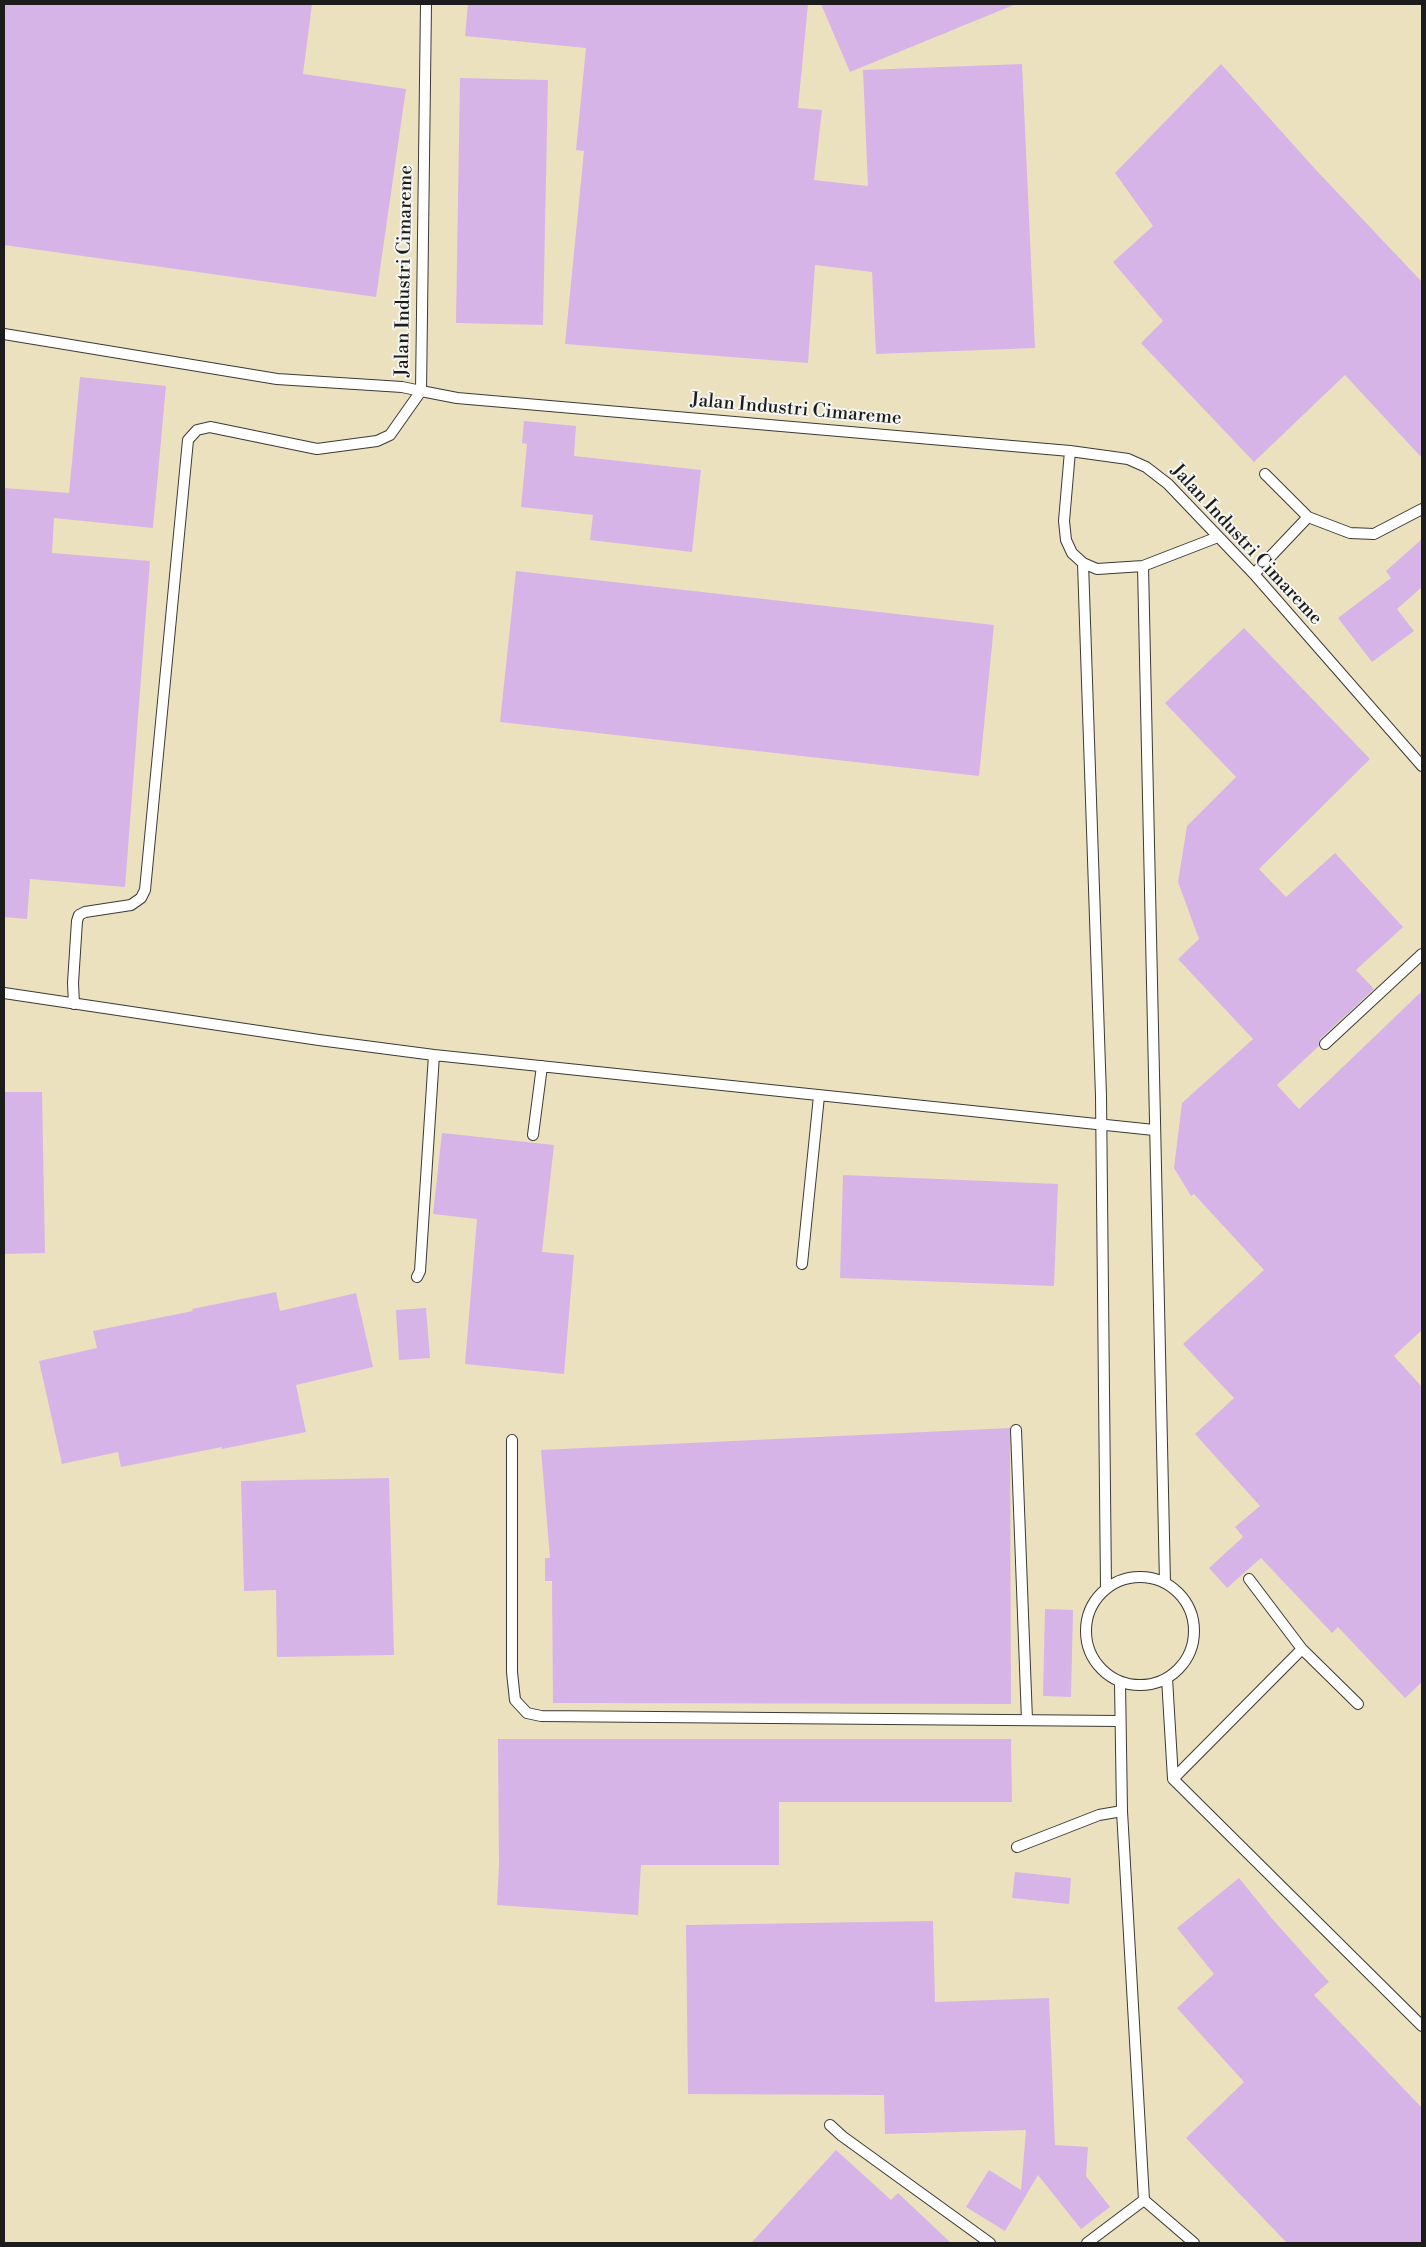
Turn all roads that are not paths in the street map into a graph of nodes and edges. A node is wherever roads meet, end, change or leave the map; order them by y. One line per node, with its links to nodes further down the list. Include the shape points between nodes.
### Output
1 (426, 4): 3 (lane, Jalan Industri Cimareme)
2 (4, 334): 3 (lane, via 277,379)
3 (422, 391): 4 (lane, Jalan Industri Cimareme, via 457,398); 15 (lane, via 390,435 377,441 317,449 210,427 197,430 188,440 145,890 141,898 131,905 79,915)
4 (1070, 451): 8 (lane, Jalan Industri Cimareme, via 1128,459 1146,467 1168,484); 9 (lane, via 1064,521 1066,540 1072,553)
5 (1265, 474): 7 (lane)
6 (1422, 509): 7 (lane, via 1374,534 1350,533)
7 (1308, 518): 11 (lane)
8 (1218, 537): 10 (lane); 11 (lane, Jalan Industri Cimareme)
9 (1083, 563): 10 (lane, via 1097,569); 20 (lane)
10 (1143, 566): 21 (lane)
11 (1254, 574): 12 (lane, Jalan Industri Cimareme)
12 (1422, 766)
13 (1422, 954): 16 (lane)
14 (4, 993): 15 (lane)
15 (74, 1004): 17 (lane)
16 (1325, 1044)
17 (434, 1055): 18 (lane); 24 (lane, via 420,1272)
18 (542, 1066): 19 (lane); 22 (lane)
19 (819, 1096): 20 (lane); 23 (lane)
20 (1102, 1125): 21 (lane); 29 (lane)
21 (1154, 1130): 28 (lane)
22 (533, 1135)
23 (802, 1264)
24 (417, 1277)
25 (1016, 1430): 34 (lane)
26 (512, 1440): 34 (lane, via 512,1672 515,1700 527,1713 541,1716)
27 (1248, 1579): 30 (lane)
28 (1165, 1583): 29 (lane, via 1145,1577 1125,1579); 31 (lane, via 1183,1598 1193,1619 1193,1642 1184,1663)
29 (1106, 1588): 32 (lane, via 1089,1611 1086,1639 1097,1665)
30 (1302, 1649): 33 (lane); 36 (lane)
31 (1167, 1678): 32 (lane, via 1136,1686); 36 (lane)
32 (1120, 1682): 35 (lane)
33 (1358, 1704)
34 (1027, 1720): 35 (lane)
35 (1120, 1721): 37 (lane)
36 (1173, 1779): 39 (lane)
37 (1122, 1811): 38 (lane, via 1099,1815); 41 (lane)
38 (1018, 1847)
39 (1422, 2026)
40 (830, 2125): 42 (lane)
41 (1144, 2200): 43 (lane); 44 (lane)
42 (990, 2243)
43 (1087, 2243)
44 (1194, 2243)

